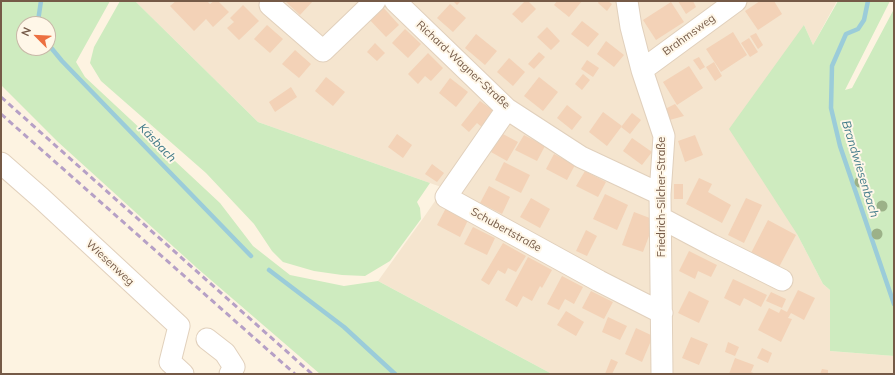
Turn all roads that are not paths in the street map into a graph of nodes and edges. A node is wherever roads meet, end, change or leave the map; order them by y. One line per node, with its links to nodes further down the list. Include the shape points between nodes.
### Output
1 (375, 1): 5 (street, via 323,51)
2 (395, 1): 7 (street, Richard-Wagner-Straße)
3 (627, 1): 6 (street, Friedrich-Silcher-Straße)
4 (736, 1): 6 (street, Brahmsweg)
5 (270, 5)
6 (642, 70): 9 (street, Friedrich-Silcher-Straße, via 664,136)
7 (507, 109): 9 (street, Richard-Wagner-Straße, via 581,157); 12 (street, Schubertstraße, via 446,197)
8 (1, 163): 14 (street, Wiesenweg, via 179,326 170,362)
9 (660, 194): 10 (street, Friedrich-Silcher-Straße)
10 (662, 218): 11 (street); 12 (street, Friedrich-Silcher-Straße)
11 (782, 280)
12 (662, 313): 16 (street, Friedrich-Silcher-Straße)
13 (207, 339): 15 (street, via 225,353 234,367)
14 (183, 374)
15 (230, 374)
16 (662, 374)

